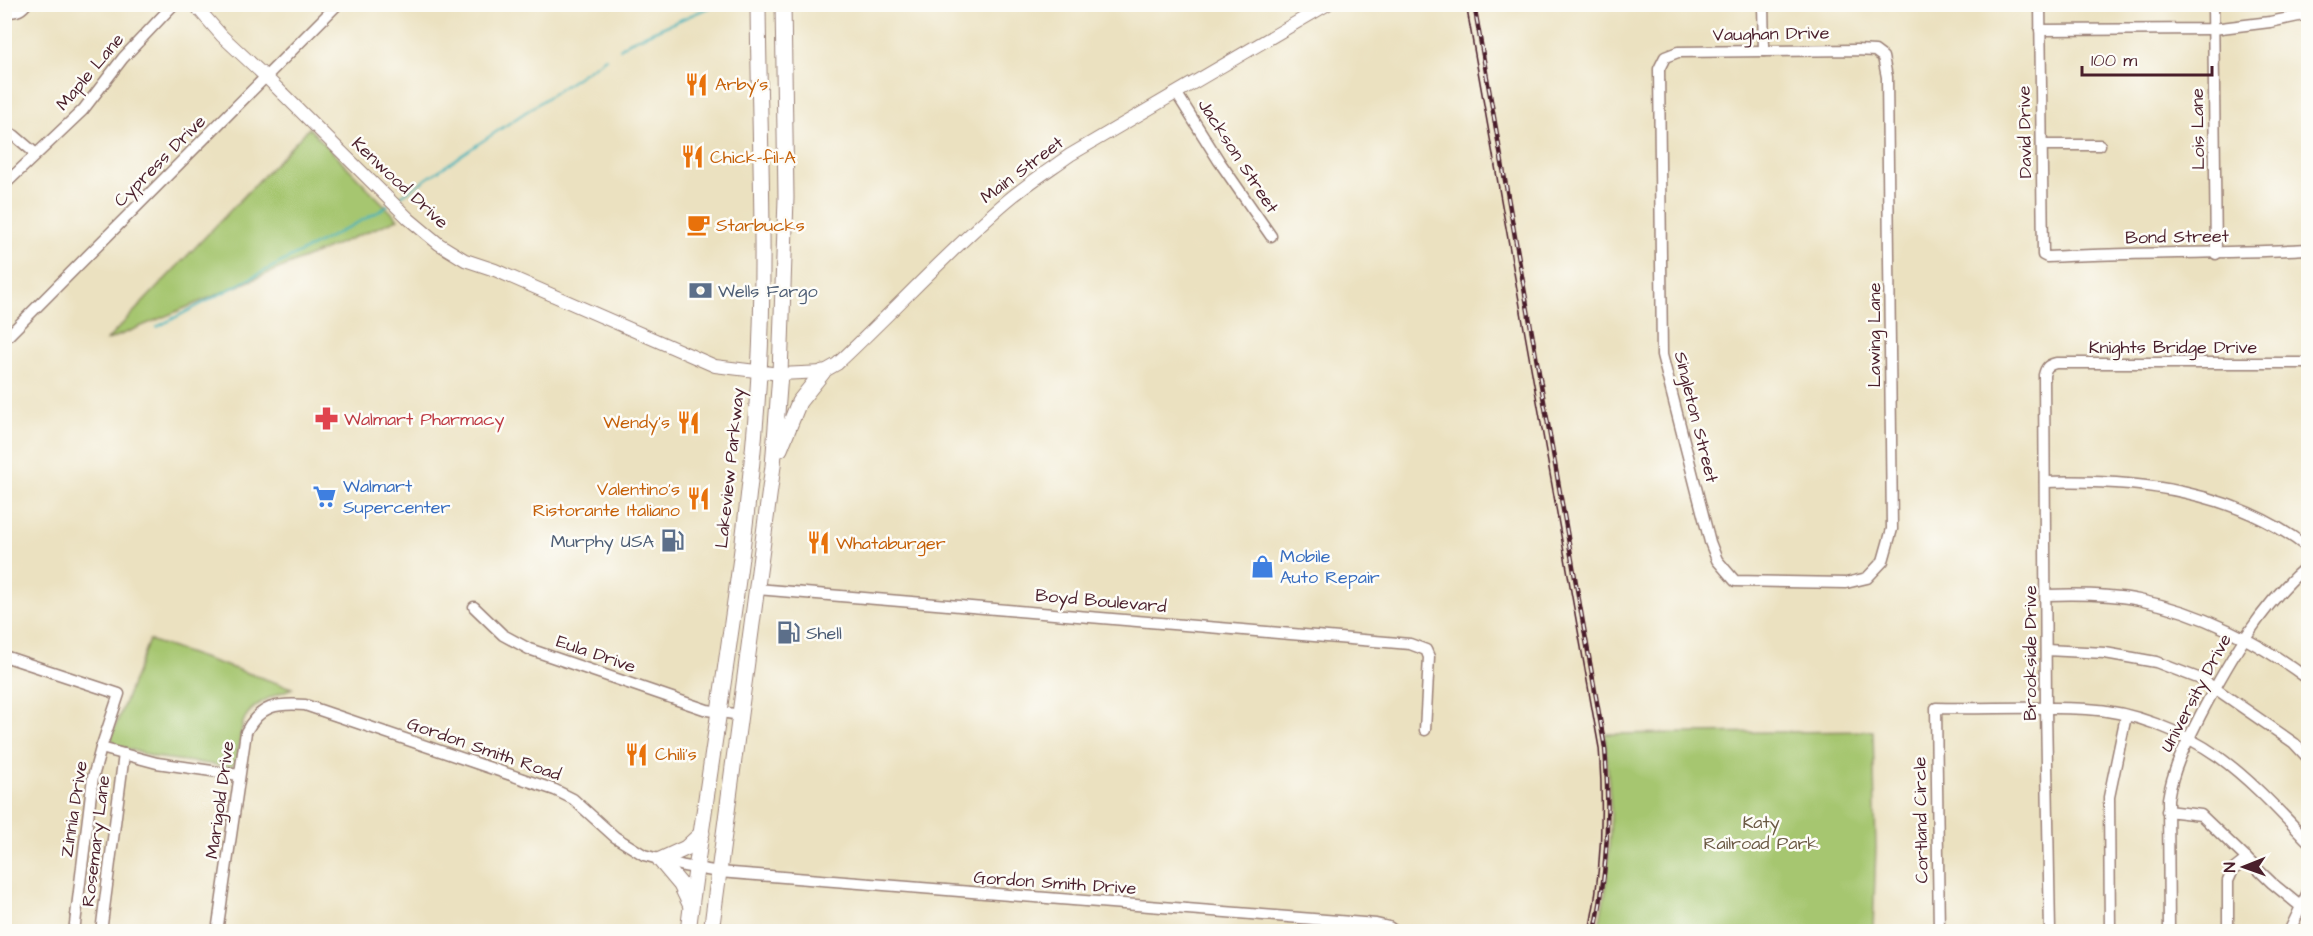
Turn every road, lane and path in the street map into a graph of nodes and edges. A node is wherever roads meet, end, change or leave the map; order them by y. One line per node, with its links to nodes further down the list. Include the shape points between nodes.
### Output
1 (26, 4): 11 (street, via 15,12)
2 (174, 4): 25 (street, Maple Lane, via 123,58 83,110)
3 (194, 4): 18 (street, Kenwood Drive)
4 (338, 4): 18 (street, Cypress Drive)
5 (758, 4): 21 (main road, Lakeview Parkway)
6 (783, 4): 20 (main road)
7 (1328, 4): 19 (street, Main Street)
8 (1763, 4): 15 (street)
9 (2040, 4): 14 (street, David Drive)
10 (2213, 4): 13 (street, Lois Lane)
11 (4, 12)
12 (2308, 14): 13 (street)
13 (2213, 29): 14 (street); 29 (street, Lois Lane)
14 (2040, 30): 23 (street, David Drive)
15 (1764, 51): 16 (street, Vaughan Drive, via 1870,51 1880,54); 17 (street, Vaughan Drive, via 1678,52 1665,57)
16 (1886, 62): 41 (street, Lawing Lane, via 1892,529 1883,561 1867,578)
17 (1659, 69): 41 (street, Singleton Street, via 1662,355 1710,542 1717,560 1735,581)
18 (267, 78): 31 (street, Cypress Drive); 33 (street, Kenwood Drive, via 403,214 465,260 715,366)
19 (1177, 94): 27 (street, Jackson Street); 34 (street, Main Street, via 1070,155 1008,200 869,335)
20 (785, 103): 21 (main road); 35 (main road, via 787,186)
21 (759, 104): 33 (main road, Lakeview Parkway)
22 (4, 130): 25 (street)
23 (2042, 145): 24 (street); 30 (street, David Drive, via 2043,255)
24 (2100, 145)
25 (36, 154): 26 (street, Maple Lane)
26 (4, 184)
27 (1271, 236)
28 (2308, 249): 29 (street, Bond Street)
29 (2216, 254): 30 (street, Bond Street)
30 (2047, 258)
31 (4, 340)
32 (2308, 363): 36 (street, Knights Bridge Drive, via 2056,363 2049,365)
33 (759, 372): 35 (street); 42 (main road, Lakeview Parkway)
34 (823, 372): 35 (street); 37 (main road, via 799,402)
35 (780, 374): 37 (main road)
36 (2044, 375): 38 (street, Brookside Drive)
37 (773, 466): 43 (main road)
38 (2045, 482): 39 (street, via 2119,482 2168,488 2254,514); 44 (street, Brookside Drive)
39 (2308, 548)
40 (2308, 565): 46 (street, University Drive, via 2279,593)
41 (1846, 583)
42 (736, 588): 43 (main road); 53 (main road, Lakeview Parkway)
43 (757, 589): 54 (main road); 56 (street, Boyd Boulevard, via 1410,644 1426,650 1430,664)
44 (2047, 595): 46 (street, via 2117,596 2149,602 2210,622); 47 (street, Brookside Drive)
45 (474, 607): 53 (street, Eula Drive, via 503,635 529,649)
46 (2244, 639): 49 (street); 50 (street, University Drive)
47 (2046, 651): 50 (street, via 2105,652 2156,662); 51 (street, Brookside Drive)
48 (4, 656): 58 (street, Zinnia Drive, via 119,694)
49 (2308, 679)
50 (2215, 686): 57 (street, University Drive); 60 (street, via 2294,743)
51 (2046, 709): 55 (street, via 2088,709); 78 (street, Cortland Circle, via 1936,708); 79 (street, Brookside Drive)
52 (327, 712): 61 (street, Marigold Drive, via 292,704 262,711 246,732); 66 (street, Gordon Smith Road, via 555,790 573,799 615,837)
53 (720, 712): 54 (street, Eula Drive); 63 (main road, Lakeview Parkway)
54 (741, 715): 68 (main road)
55 (2126, 716): 57 (street); 80 (street, via 2109,796)
56 (1425, 730)
57 (2187, 739): 62 (street, University Drive, via 2172,778); 64 (street, via 2219,757 2250,783)
58 (100, 748): 59 (street); 73 (street, Zinnia Drive)
59 (124, 754): 61 (street, via 157,764); 74 (street, Rosemary Lane)
60 (2308, 758)
61 (239, 775): 75 (street, Marigold Drive)
62 (2168, 811): 65 (street, via 2201,815); 81 (street, University Drive)
63 (702, 833): 66 (main road, via 686,848); 67 (main road, Lakeview Parkway)
64 (2308, 841)
65 (2247, 859): 71 (street); 82 (street, via 2233,870 2228,881)
66 (660, 860): 67 (street, Gordon Smith Road); 70 (main road)
67 (696, 868): 68 (street, Gordon Smith Road); 70 (main road, Lakeview Parkway)
68 (719, 872): 72 (street, Gordon Smith Drive, via 1345,921); 77 (main road)
69 (2308, 892): 71 (street)
70 (692, 906): 76 (main road, Lakeview Parkway)
71 (2300, 906): 83 (street)
72 (1392, 929)
73 (74, 932)
74 (101, 932)
75 (218, 932)
76 (688, 932)
77 (711, 932)
78 (1939, 932)
79 (2050, 932)
80 (2110, 932)
81 (2169, 932)
82 (2228, 932)
83 (2289, 932)

